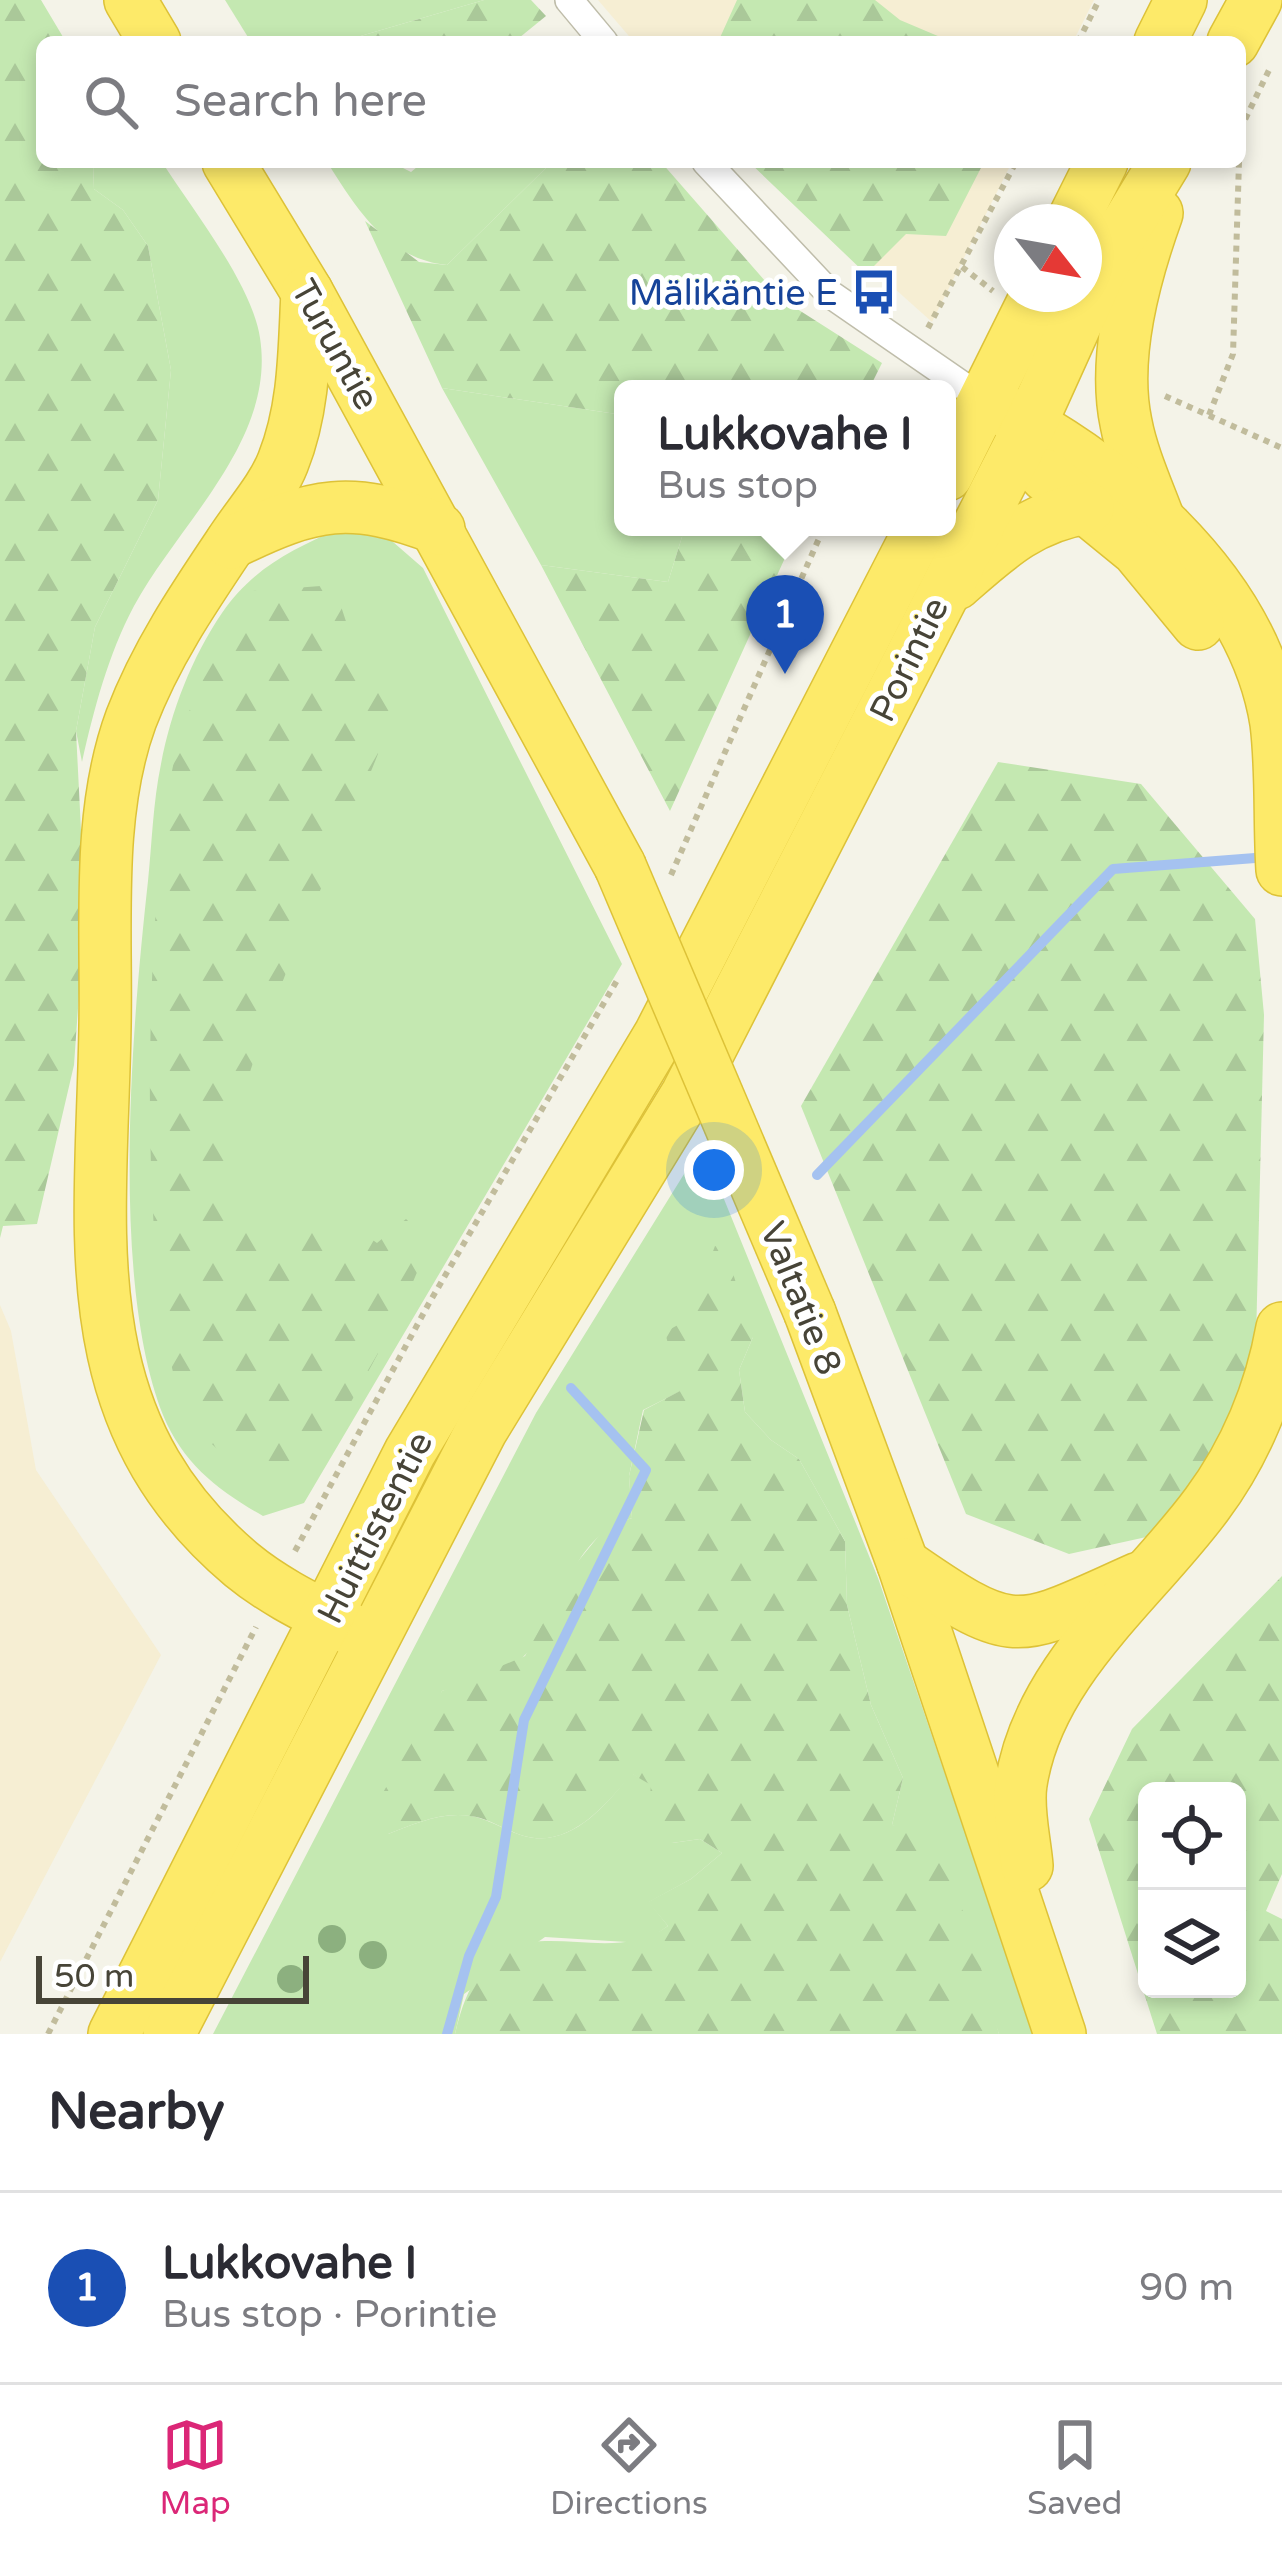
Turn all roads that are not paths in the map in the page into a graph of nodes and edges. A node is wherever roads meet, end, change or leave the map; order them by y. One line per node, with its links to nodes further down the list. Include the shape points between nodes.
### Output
1 (130, 0): 5 (highway)
2 (569, 0): 6 (street)
3 (1181, 0): 7 (highway)
4 (1256, 0): 8 (highway)
5 (151, 36)
6 (599, 36)
7 (1163, 36)
8 (1252, 54)
9 (232, 168): 15 (highway, Turuntie)
10 (712, 168): 17 (street, via 830,294)
11 (1099, 168): 14 (highway)
12 (1161, 168): 20 (highway, Porintie, via 1103,264)
13 (1174, 168): 23 (highway, via 1139,261 1123,379 1125,421)
14 (1081, 204)
15 (307, 292): 24 (highway, Turuntie); 26 (highway, via 299,412 282,466)
16 (1028, 312): 19 (highway)
17 (954, 380)
18 (956, 381): 19 (street)
19 (985, 401): 20 (highway); 21 (highway)
20 (1024, 438): 22 (highway); 23 (highway); 27 (highway, Porintie)
21 (956, 458)
22 (1088, 508): 27 (highway, via 1023,528); 28 (highway, via 1137,550 1214,647)
23 (1159, 520): 28 (highway, via 1223,598 1262,668 1277,725)
24 (439, 529): 26 (highway, via 382,507 341,506 290,514); 33 (highway, Valtatie 8, bridge, via 620,866 810,1313)
25 (915, 536): 30 (highway, Porintie)
26 (230, 543): 35 (highway, via 155,662 116,776 106,884 103,1271 116,1378 139,1437 179,1499 242,1564)
27 (937, 600): 31 (highway, Porintie)
28 (1278, 805): 29 (highway)
29 (1282, 870)
30 (660, 1034): 35 (highway, Huittistentie, via 410,1452)
31 (687, 1094): 35 (highway, Huittistentie)
32 (1282, 1328): 34 (highway, via 1236,1459)
33 (903, 1564): 34 (highway, via 977,1616 1033,1625); 36 (highway, Valtatie 8)
34 (1141, 1577): 36 (highway, via 1068,1675 1020,1786)
35 (350, 1629): 37 (highway, Huittistentie); 38 (highway, Huittistentie)
36 (1033, 1945): 39 (highway, Valtatie 8)
37 (114, 2034)
38 (169, 2034)
39 (1060, 2034)

